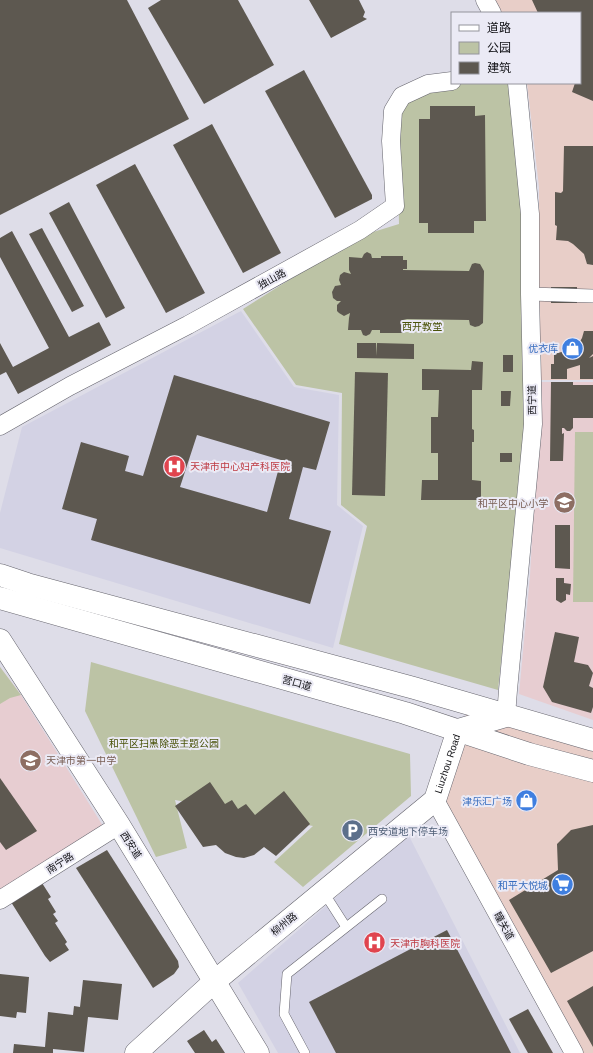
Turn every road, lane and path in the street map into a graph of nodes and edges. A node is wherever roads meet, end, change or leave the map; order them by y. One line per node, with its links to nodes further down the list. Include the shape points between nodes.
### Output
1 (485, 0): 2 (street)
2 (491, 12)
3 (451, 81): 7 (street, 独山路, via 428,84 402,96 393,111 391,141 395,206 360,230)
4 (517, 84): 5 (street, 西宁道, via 530,214)
5 (530, 294): 6 (street); 11 (street, 西宁道, via 533,424)
6 (593, 296)
7 (0, 426)
8 (0, 575): 11 (main road, via 414,688)
9 (0, 598): 12 (main road, 营口道)
10 (0, 640): 16 (main road, 西安道)
11 (506, 716): 12 (main road, Liuzhou Road); 13 (main road)
12 (458, 730): 14 (main road, 营口道, via 530,754); 15 (main road, Liuzhou Road)
13 (593, 740)
14 (593, 771)
15 (435, 800): 17 (main road, 柳州路); 25 (street, 瞳关道)
16 (119, 825): 19 (street, 南宁路); 21 (main road, 西安道)
17 (321, 893): 20 (lane); 21 (main road, 柳州路)
18 (382, 899): 20 (lane)
19 (0, 900)
20 (346, 927): 24 (lane, via 287,974 284,1014)
21 (215, 981): 22 (main road, 柳州路); 23 (main road, 西安道)
22 (136, 1053)
23 (258, 1053)
24 (305, 1053)
25 (574, 1053)

